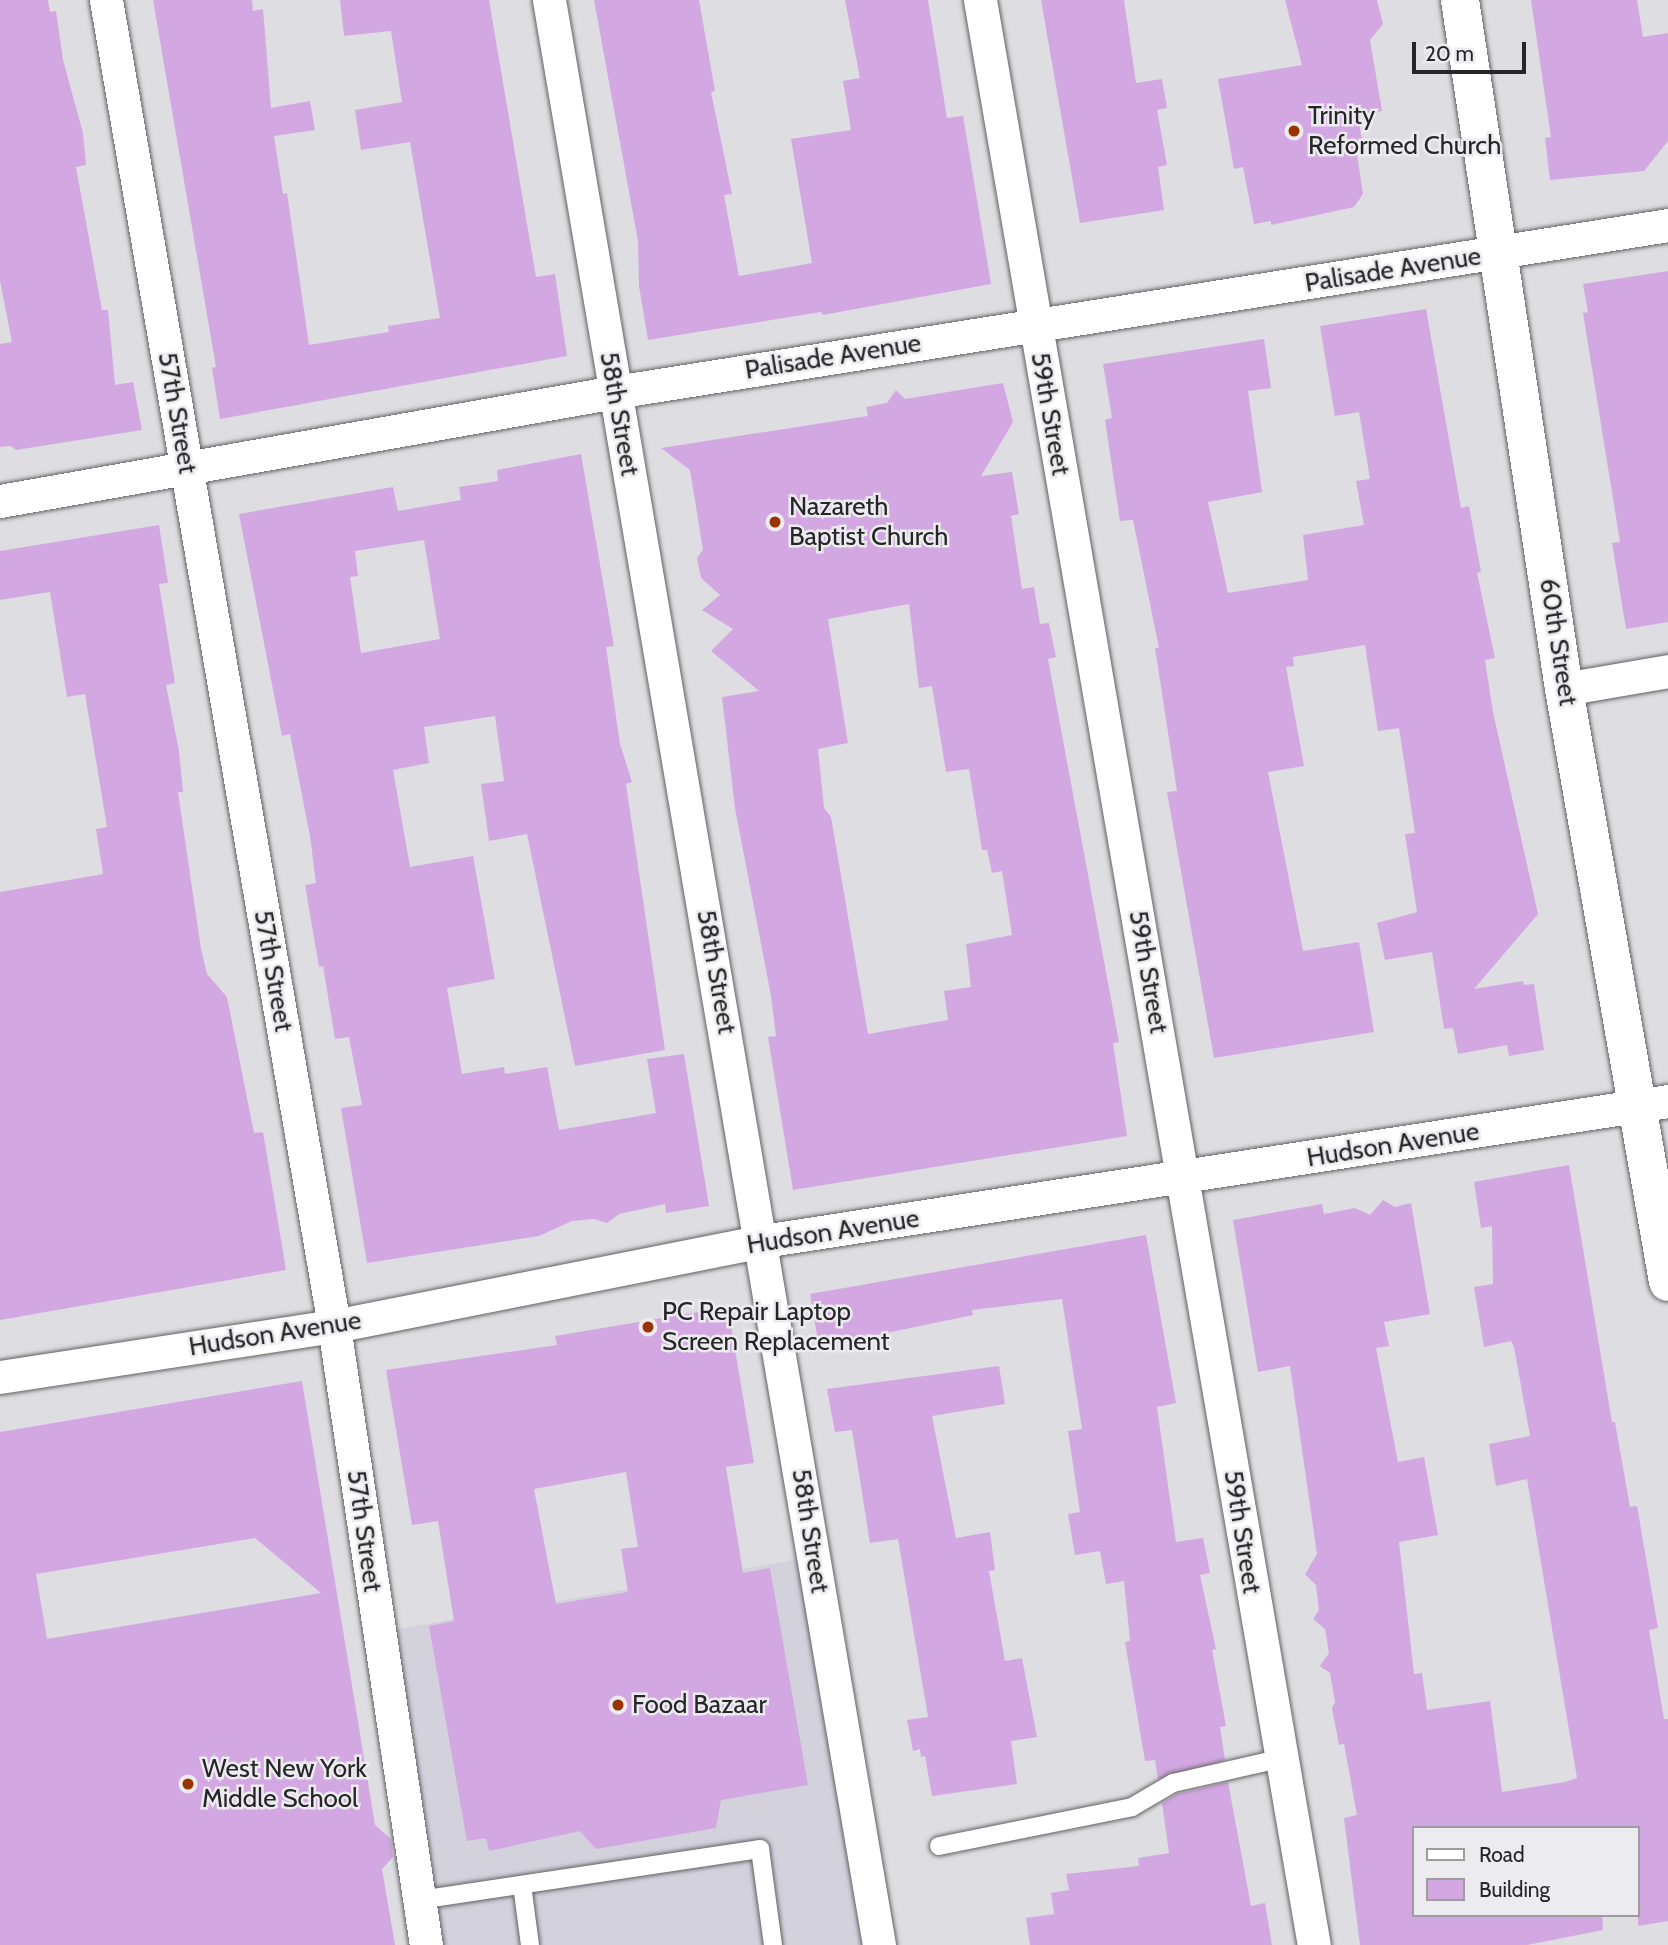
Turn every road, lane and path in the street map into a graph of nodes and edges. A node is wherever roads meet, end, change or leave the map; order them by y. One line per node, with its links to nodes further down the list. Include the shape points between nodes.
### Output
1 (106, 0): 9 (street, 57th Street)
2 (549, 0): 8 (street, 58th Street)
3 (980, 0): 7 (street, 59th Street)
4 (1460, 0): 6 (street, 60th Street)
5 (1668, 225): 6 (street, Palisade Avenue)
6 (1499, 253): 7 (street, Palisade Avenue); 12 (street, 60th Street)
7 (1034, 325): 8 (street, Palisade Avenue); 14 (street, 59th Street)
8 (615, 392): 9 (street, Palisade Avenue); 15 (street, 58th Street)
9 (187, 467): 10 (street, Palisade Avenue); 17 (street, 57th Street)
10 (0, 501)
11 (1668, 671): 12 (street)
12 (1564, 689): 13 (street, 60th Street)
13 (1654, 1103): 14 (street, Hudson Avenue); 16 (street, 60th Street)
14 (1184, 1179): 15 (street, Hudson Avenue); 19 (street, 59th Street)
15 (762, 1241): 17 (street, Hudson Avenue); 26 (street, 58th Street)
16 (1668, 1282)
17 (334, 1326): 18 (street, Hudson Avenue); 22 (street, 57th Street)
18 (0, 1377)
19 (1279, 1759): 20 (lane, via 1173,1783 1132,1807); 27 (street, 59th Street)
20 (939, 1846)
21 (522, 1885): 22 (lane); 24 (lane); 25 (lane, via 760,1849)
22 (419, 1900): 23 (street, 57th Street)
23 (426, 1945)
24 (530, 1945)
25 (773, 1945)
26 (879, 1945)
27 (1314, 1945)

